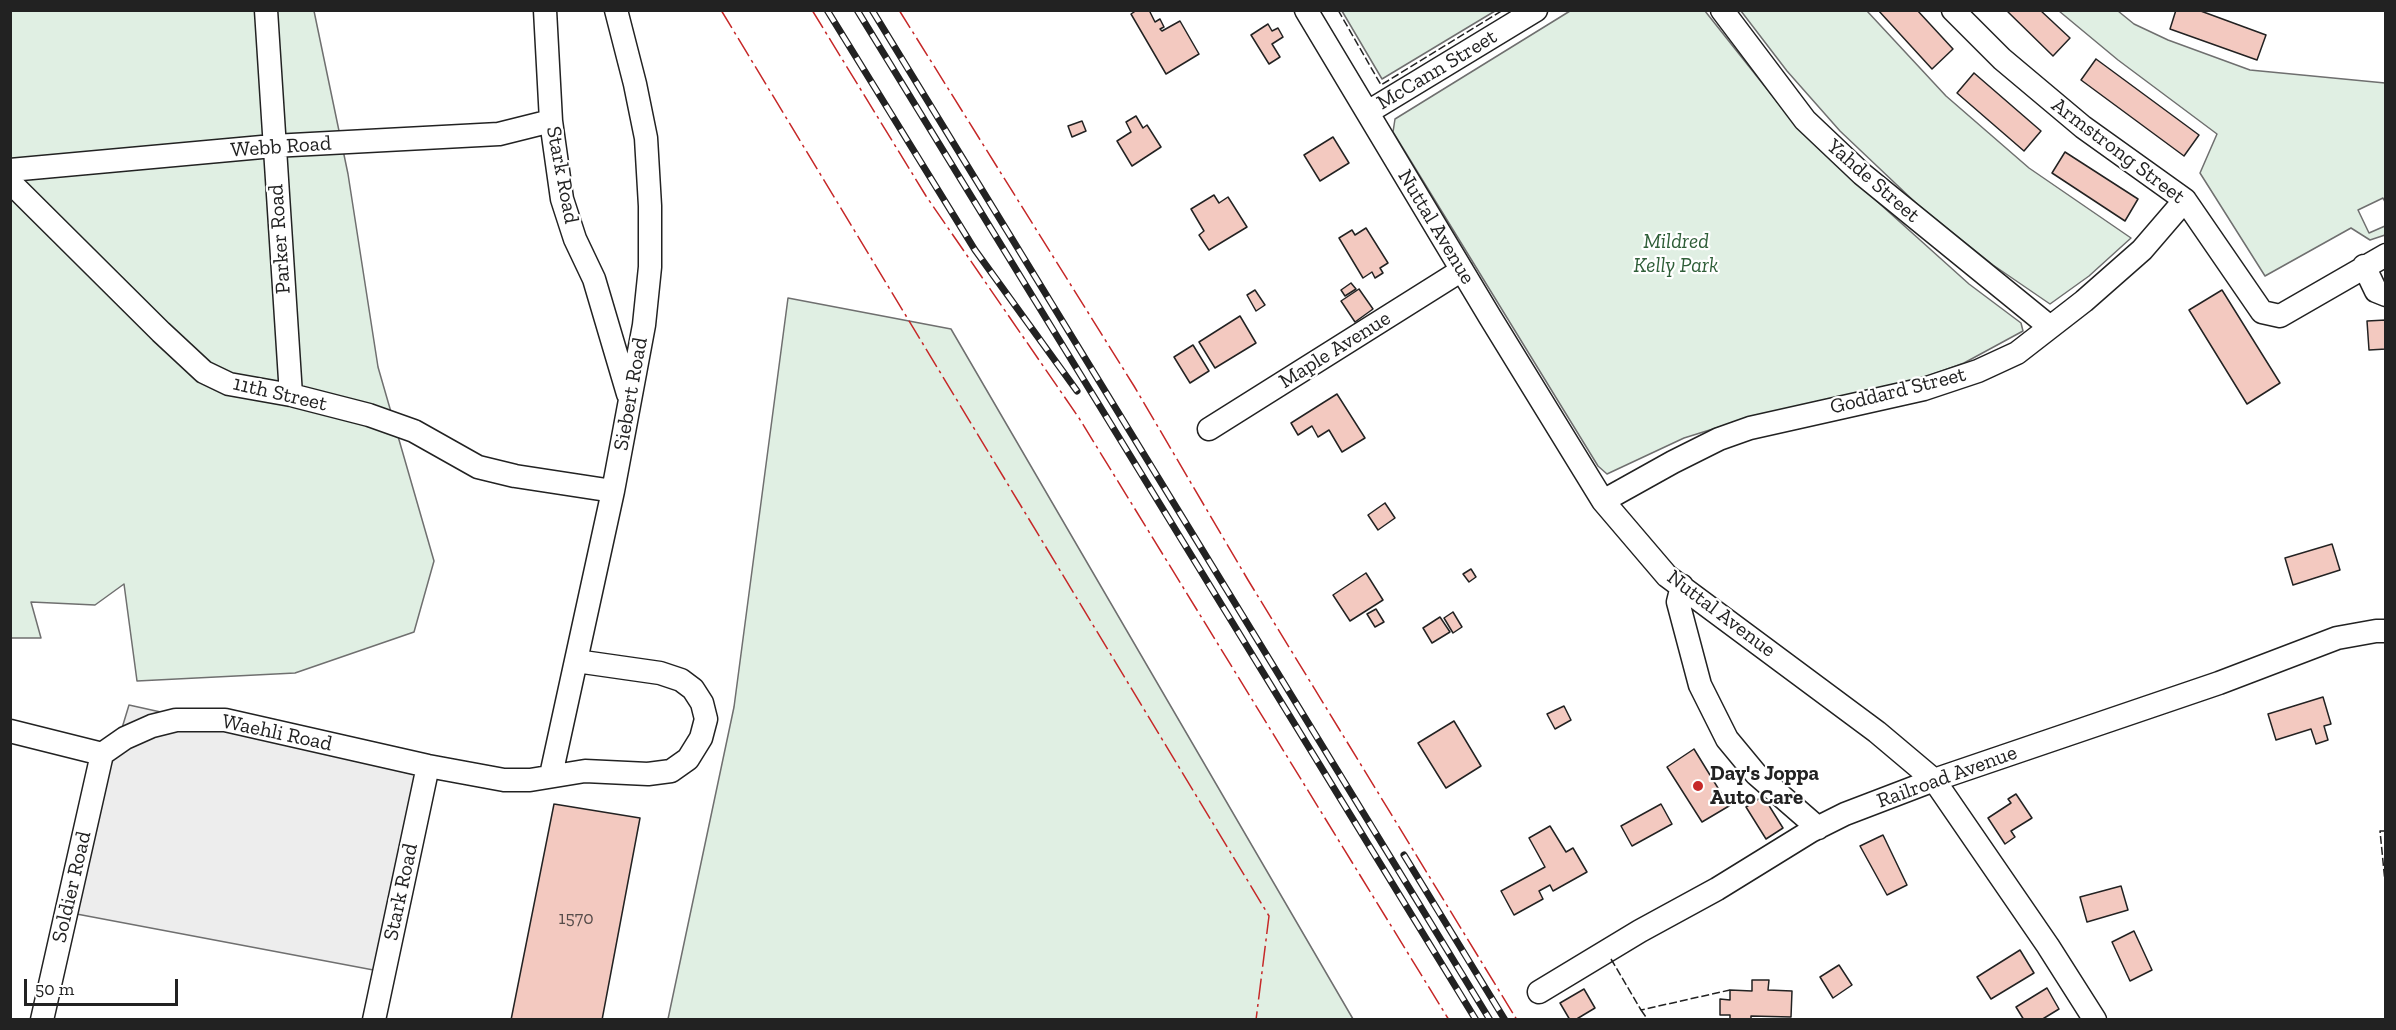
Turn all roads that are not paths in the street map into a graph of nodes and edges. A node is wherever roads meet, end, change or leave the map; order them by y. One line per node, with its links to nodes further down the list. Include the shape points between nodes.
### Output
1 (266, 10): 10 (street, Parker Road)
2 (545, 10): 9 (street, Stark Road)
3 (616, 10): 20 (street, Siebert Road, via 646,138 650,206 650,267)
4 (1306, 10): 8 (street, Nuttal Avenue)
5 (1536, 10): 8 (street, McCann Street)
6 (1722, 10): 18 (street, Yahde Street, via 1802,117 1862,174)
7 (1953, 10): 13 (street, Armstrong Street, via 2002,59 2083,128)
8 (1368, 112): 16 (street, Nuttal Avenue)
9 (551, 121): 10 (street, Webb Road, via 499,134); 20 (street, Stark Road, via 562,199 594,279)
10 (273, 146): 11 (street, Webb Road); 19 (street, Parker Road)
11 (10, 171)
12 (10, 182): 19 (street, 11th Street, via 204,372 229,384)
13 (2185, 200): 15 (street, Armstrong Street, via 2262,312 2280,316); 18 (street, Goddard Street, via 2142,250)
14 (2385, 255): 15 (street, Armstrong Street)
15 (2364, 266): 17 (street, via 2376,291)
16 (1462, 270): 21 (street, Maple Avenue); 23 (street, Nuttal Avenue)
17 (2385, 295)
18 (2050, 327): 23 (street, Goddard Street, via 2017,353 1978,371 1924,389 1770,423 1719,439)
19 (291, 395): 22 (street, 11th Street, via 414,431 478,467 515,477)
20 (630, 401): 22 (street, Siebert Road)
21 (1209, 429)
22 (613, 491): 26 (street, Siebert Road)
23 (1603, 501): 24 (street, Nuttal Avenue, via 1667,576)
24 (1682, 586): 31 (street, Nuttal Avenue, via 1877,732); 32 (street, via 1678,602 1700,685 1727,739 1756,774)
25 (2385, 631): 31 (street, Railroad Avenue, via 2337,638)
26 (576, 661): 30 (street, Siebert Road); 30 (street, Waehli Road, via 660,673 681,680 702,703 706,719 701,738 688,759 671,771)
27 (10, 731): 28 (street)
28 (102, 754): 29 (street, Waehli Road, via 152,726 208,719); 34 (street, Soldier Road)
29 (428, 766): 30 (street, Waehli Road, via 504,780); 35 (street, Stark Road)
30 (551, 775)
31 (1934, 780): 32 (street, Railroad Avenue); 36 (street, Nuttal Avenue)
32 (1818, 828): 33 (street, Railroad Avenue)
33 (1539, 992)
34 (42, 1020)
35 (374, 1020)
36 (2095, 1020)

